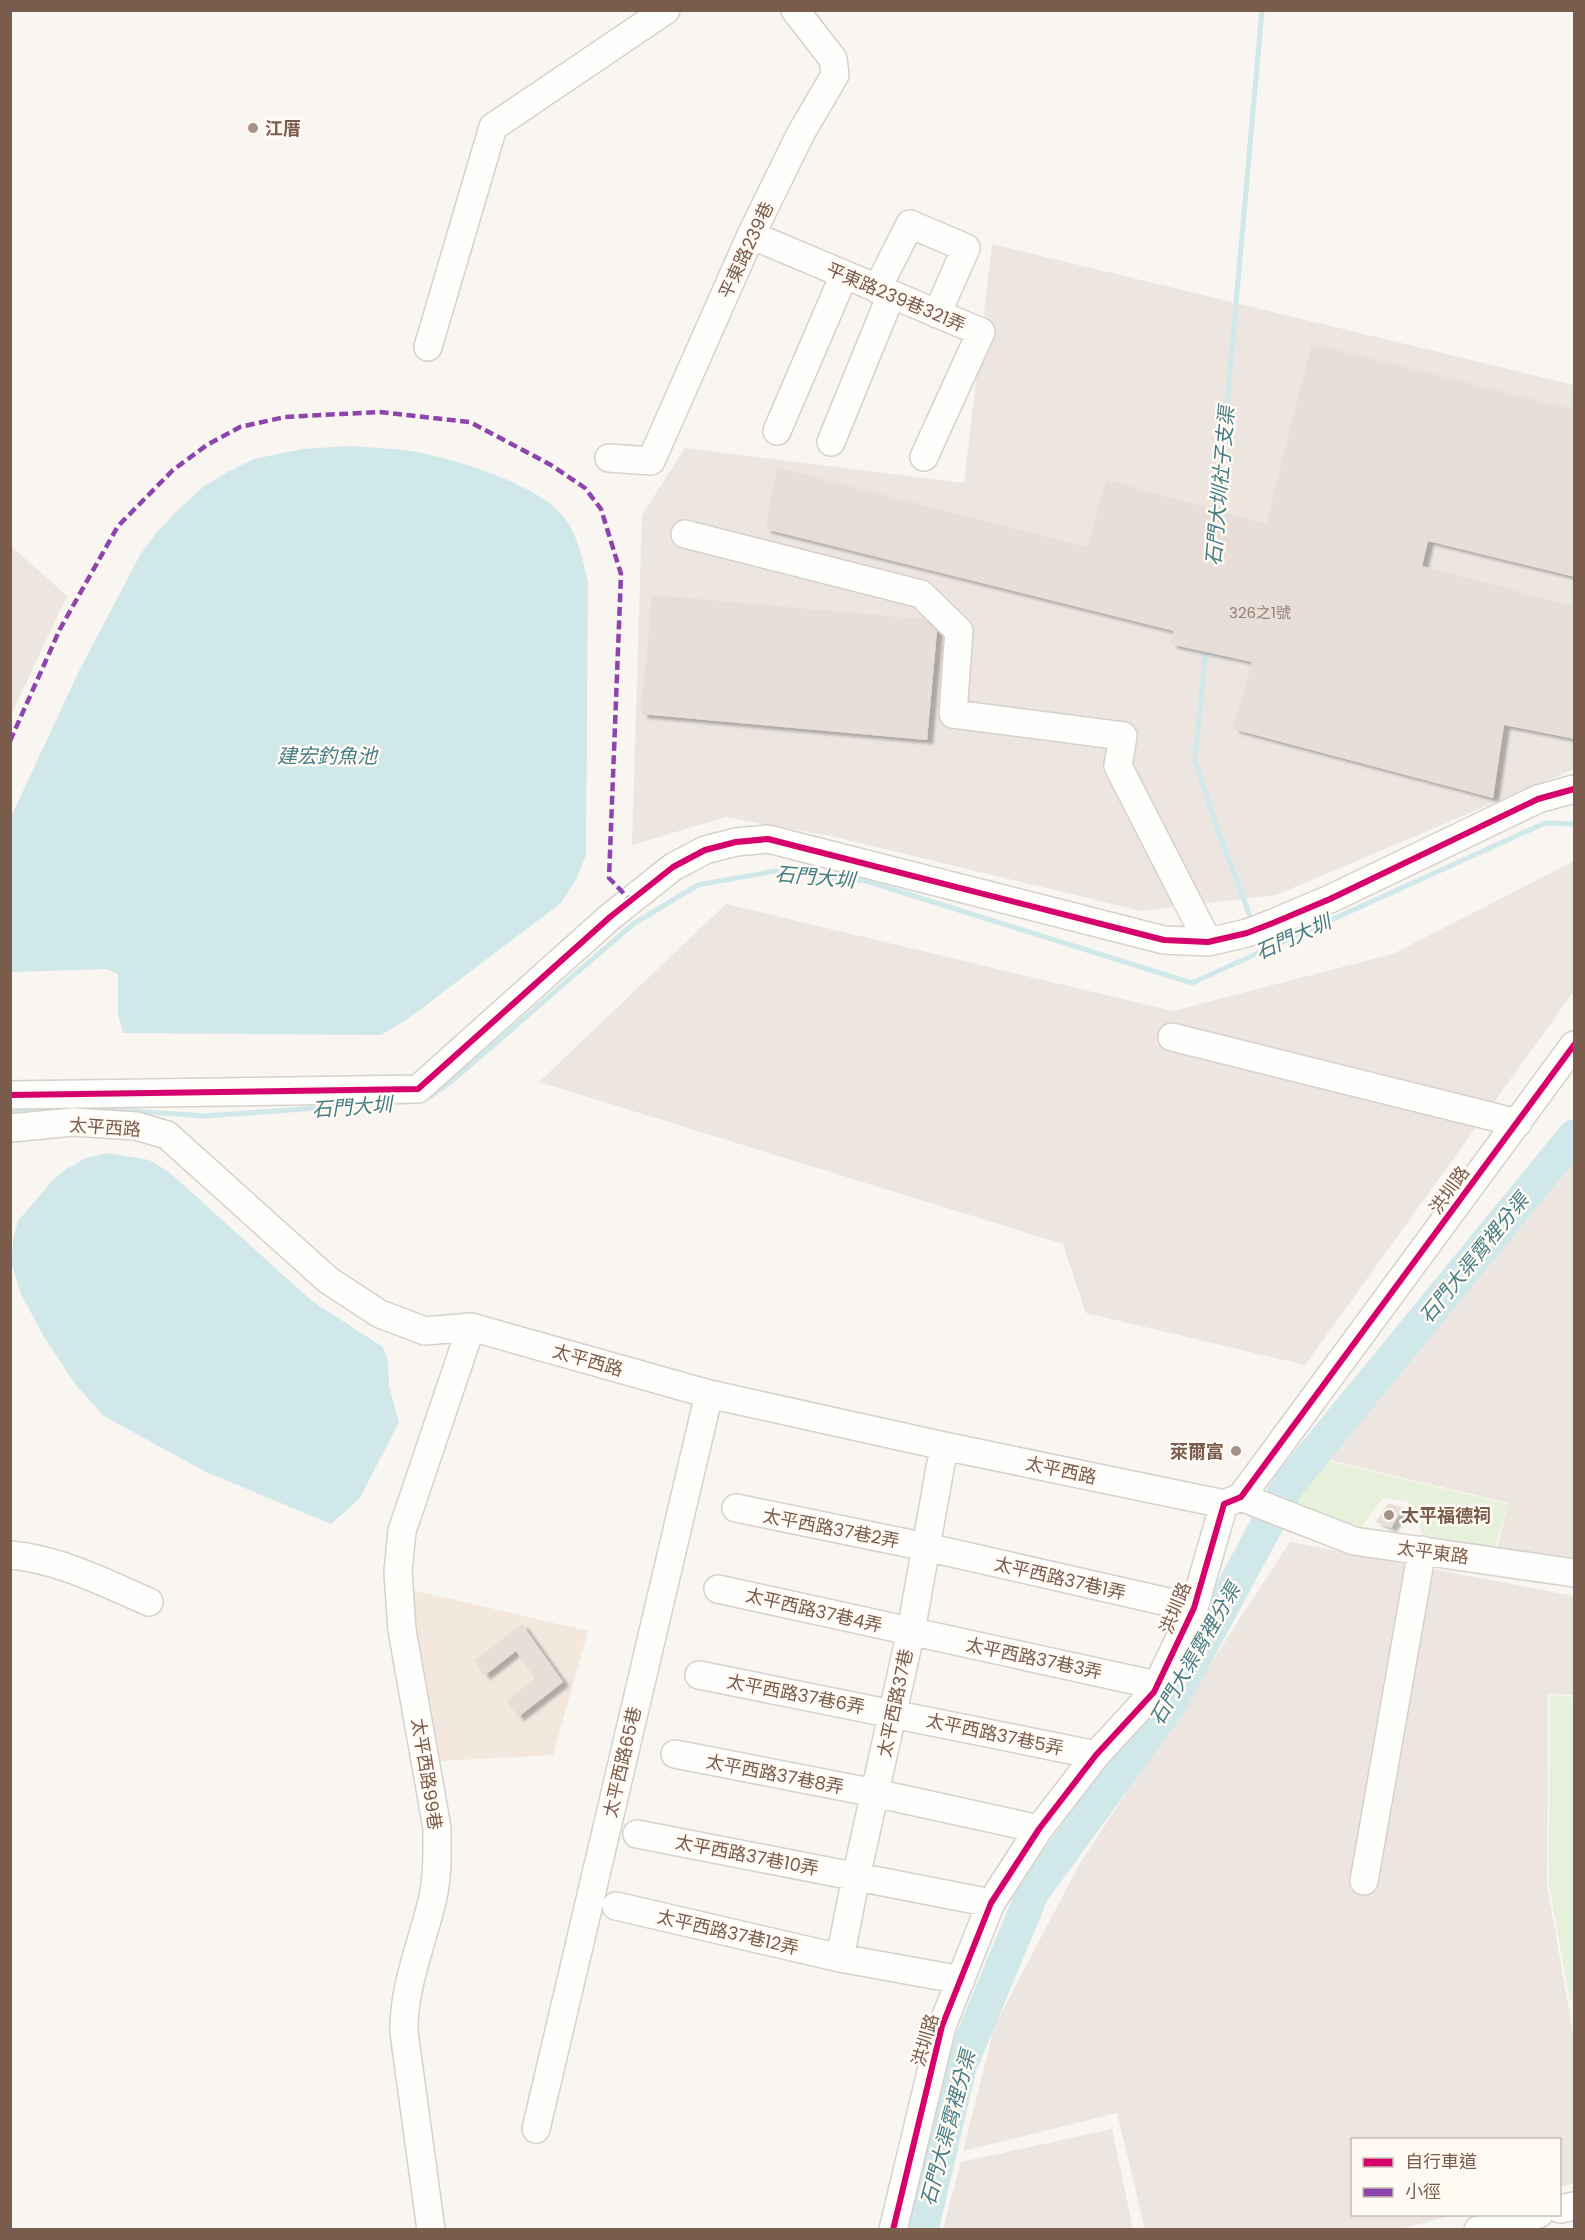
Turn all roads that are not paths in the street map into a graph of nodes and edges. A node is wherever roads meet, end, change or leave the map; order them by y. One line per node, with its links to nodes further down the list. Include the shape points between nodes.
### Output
1 (666, 10): 7 (street, via 493,127)
2 (795, 10): 3 (street, 平東路239巷, via 833,59 835,75 801,133)
3 (751, 235): 4 (street, 平東路239巷321弄); 11 (street, 平東路239巷, via 651,461)
4 (844, 275): 5 (street, 平東路239巷321弄); 8 (street)
5 (884, 292): 6 (street, 平東路239巷321弄); 6 (street, via 910,224 966,248); 9 (street)
6 (937, 314): 10 (street, 平東路239巷321弄, via 981,333)
7 (428, 347)
8 (777, 431)
9 (831, 442)
10 (924, 457)
11 (609, 458)
12 (685, 534): 14 (street, via 921,594 959,631 953,714 1123,736 1118,766)
13 (1575, 789): 14 (street, via 1538,799 1273,923)
14 (1208, 942): 17 (street, via 1164,940 768,839 736,842 705,850 672,867 418,1089)
15 (1172, 1037): 18 (street)
16 (1575, 1045): 18 (street, 洪圳路)
17 (10, 1095)
18 (1518, 1123): 23 (street, 洪圳路)
19 (10, 1128): 20 (street, 太平西路, via 73,1122 136,1126 167,1135 328,1280 380,1314 425,1330)
20 (471, 1327): 21 (street, 太平西路); 50 (street, 太平西路99巷, via 402,1531 398,1572 402,1630 437,1828 434,1894 404,2010)
21 (709, 1394): 22 (street, 太平西路); 48 (street, 太平西路65巷)
22 (944, 1446): 23 (street, 太平西路); 26 (street, 太平西路37巷)
23 (1242, 1503): 25 (street, 太平西路); 32 (street, 洪圳路)
24 (736, 1508): 26 (street, 太平西路37巷2弄)
25 (1295, 1520): 27 (street, 太平東路, via 1354,1541)
26 (926, 1547): 32 (street, 太平西路37巷1弄); 33 (street, 太平西路37巷)
27 (1422, 1550): 29 (street, 太平東路); 43 (street)
28 (10, 1555): 31 (street, via 34,1557)
29 (1575, 1573)
30 (718, 1588): 33 (street, 太平西路37巷4弄)
31 (149, 1602)
32 (1194, 1608): 35 (street, 洪圳路)
33 (911, 1631): 35 (street, 太平西路37巷3弄); 36 (street, 太平西路37巷)
34 (699, 1675): 36 (street, 太平西路37巷6弄)
35 (1156, 1685): 38 (street, 洪圳路, via 1154,1692)
36 (893, 1714): 38 (street, 太平西路37巷5弄); 39 (street, 太平西路37巷)
37 (675, 1754): 39 (street, 太平西路37巷8弄)
38 (1096, 1755): 40 (street, 洪圳路)
39 (875, 1793): 40 (street, 太平西路37巷8弄); 42 (street, 太平西路37巷)
40 (1039, 1829): 44 (street, 洪圳路)
41 (637, 1834): 42 (street, 太平西路37巷10弄)
42 (856, 1877): 44 (street, 太平西路37巷10弄); 46 (street, 太平西路37巷)
43 (1364, 1881)
44 (990, 1903): 47 (street, 洪圳路)
45 (616, 1905): 46 (street, 太平西路37巷12弄)
46 (840, 1958): 47 (street, 太平西路37巷12弄)
47 (961, 1980): 51 (street, 洪圳路, via 942,2026)
48 (536, 2130)
49 (1531, 2216): 52 (street)
50 (431, 2229)
51 (893, 2229)
52 (1478, 2229)

